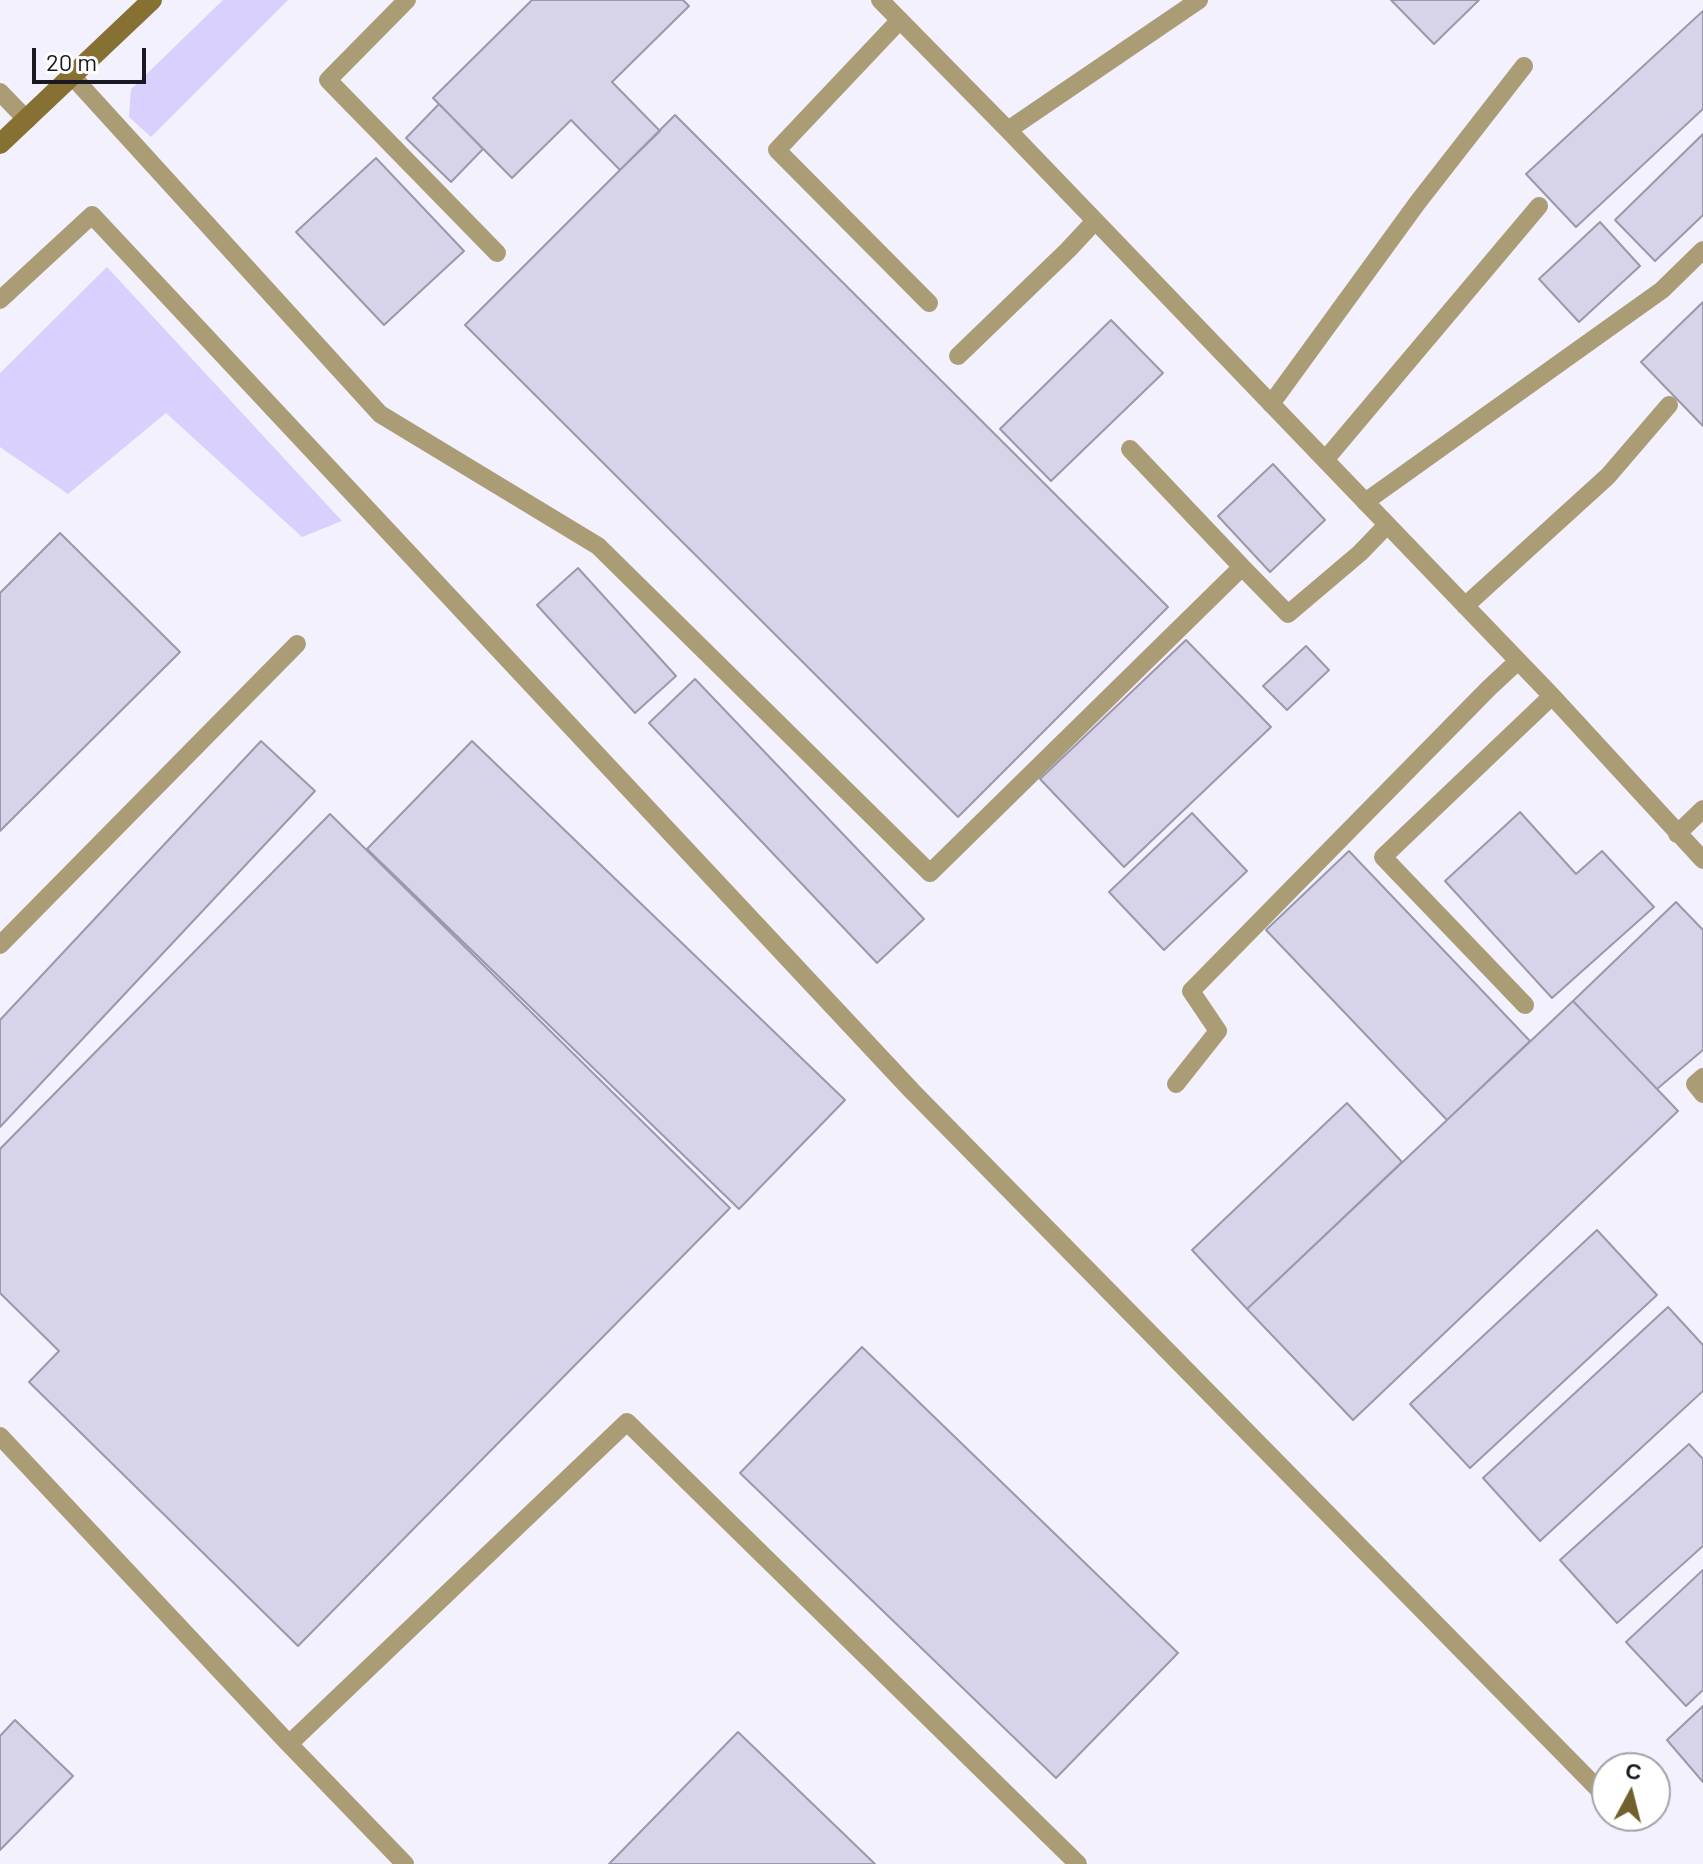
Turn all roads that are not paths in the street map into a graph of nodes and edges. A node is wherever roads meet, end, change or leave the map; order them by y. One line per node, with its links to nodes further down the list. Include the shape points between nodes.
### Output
1 (152, 0): 7 (main road)
2 (407, 0): 15 (lane, via 328,80)
3 (880, 0): 5 (lane)
4 (1199, 0): 10 (lane)
5 (900, 20): 10 (lane); 17 (lane, via 777,150)
6 (1524, 66): 19 (lane)
7 (72, 76): 9 (main road); 25 (lane, via 380,414 598,546 930,873)
8 (0, 92): 9 (lane)
9 (27, 120): 11 (main road)
10 (1008, 130): 13 (lane)
11 (0, 144)
12 (1539, 206): 22 (lane)
13 (1095, 221): 18 (lane); 19 (lane)
14 (1703, 250): 23 (lane, via 1662,290)
15 (497, 253)
16 (0, 300): 40 (lane, via 92,215 912,1091)
17 (929, 303)
18 (958, 356)
19 (1271, 404): 22 (lane)
20 (1669, 405): 26 (lane, via 1608,476)
21 (1130, 449): 25 (lane)
22 (1325, 460): 23 (lane)
23 (1365, 502): 24 (lane)
24 (1387, 525): 25 (lane, via 1288,614); 26 (lane)
25 (1242, 567)
26 (1465, 606): 28 (lane)
27 (297, 644): 33 (lane)
28 (1518, 661): 29 (lane); 36 (lane, via 1191,991 1218,1031)
29 (1552, 696): 31 (lane); 34 (lane, via 1383,857)
30 (1703, 809): 31 (lane)
31 (1677, 834): 32 (lane)
32 (1703, 860)
33 (0, 945)
34 (1525, 1005)
35 (1703, 1077): 37 (lane, via 1695,1084)
36 (1176, 1084)
37 (1703, 1094)
38 (0, 1436): 39 (lane)
39 (289, 1744): 41 (lane); 42 (lane, via 627,1422)
40 (1591, 1782)
41 (405, 1864)
42 (1078, 1864)

